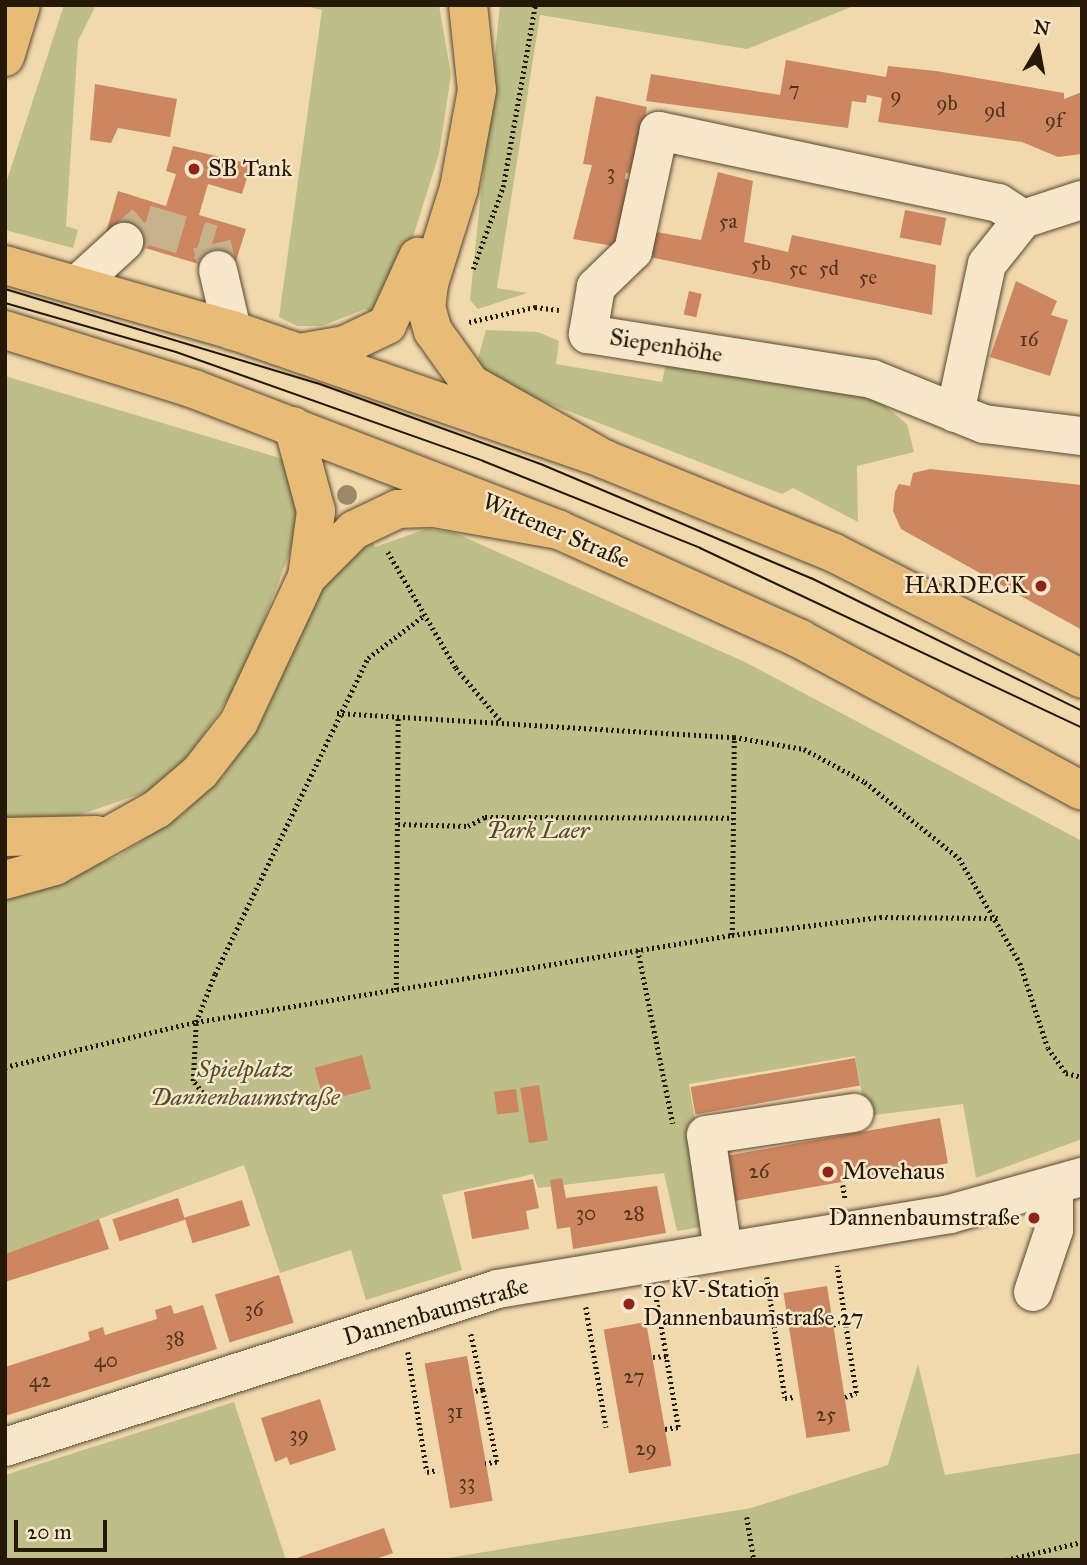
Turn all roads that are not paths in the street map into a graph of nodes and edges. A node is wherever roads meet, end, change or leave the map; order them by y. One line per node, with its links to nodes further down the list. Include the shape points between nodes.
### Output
1 (448, 5): 11 (main road, via 459,77 457,110 409,287 387,325 345,345)
2 (467, 5): 15 (main road, via 477,90 459,188 429,284 426,307 433,331 471,384)
3 (1082, 200): 4 (street)
4 (1023, 219): 12 (street, via 987,264); 12 (street, Siepenhöhe, via 998,203 659,131 633,251 596,287 590,324 872,379)
5 (124, 242): 8 (street)
6 (5, 265): 8 (main road)
7 (218, 270): 9 (street)
8 (69, 282): 9 (main road)
9 (232, 330): 11 (main road)
10 (23, 335): 13 (main road, Wittener Straße)
11 (299, 353): 15 (main road)
12 (955, 413): 14 (street, Siepenhöhe, via 984,424)
13 (293, 426): 16 (main road, Wittener Straße); 17 (main road, via 316,511)
14 (1082, 436)
15 (604, 459): 18 (main road, via 788,532)
16 (559, 530): 17 (main road, via 434,508 398,509 370,521); 19 (main road, Wittener Straße, via 800,639)
17 (307, 577): 20 (main road, via 257,693 217,753 178,793)
18 (1082, 679)
19 (1082, 791)
20 (116, 832): 21 (main road, via 52,840); 22 (main road, via 55,866)
21 (5, 837)
22 (5, 880)
23 (853, 1113): 25 (street, via 706,1135)
24 (1068, 1182): 25 (street, Dannenbaumstraße, via 950,1214); 26 (street)
25 (723, 1251): 27 (street, Dannenbaumstraße, via 464,1298)
26 (1033, 1292)
27 (5, 1447)

